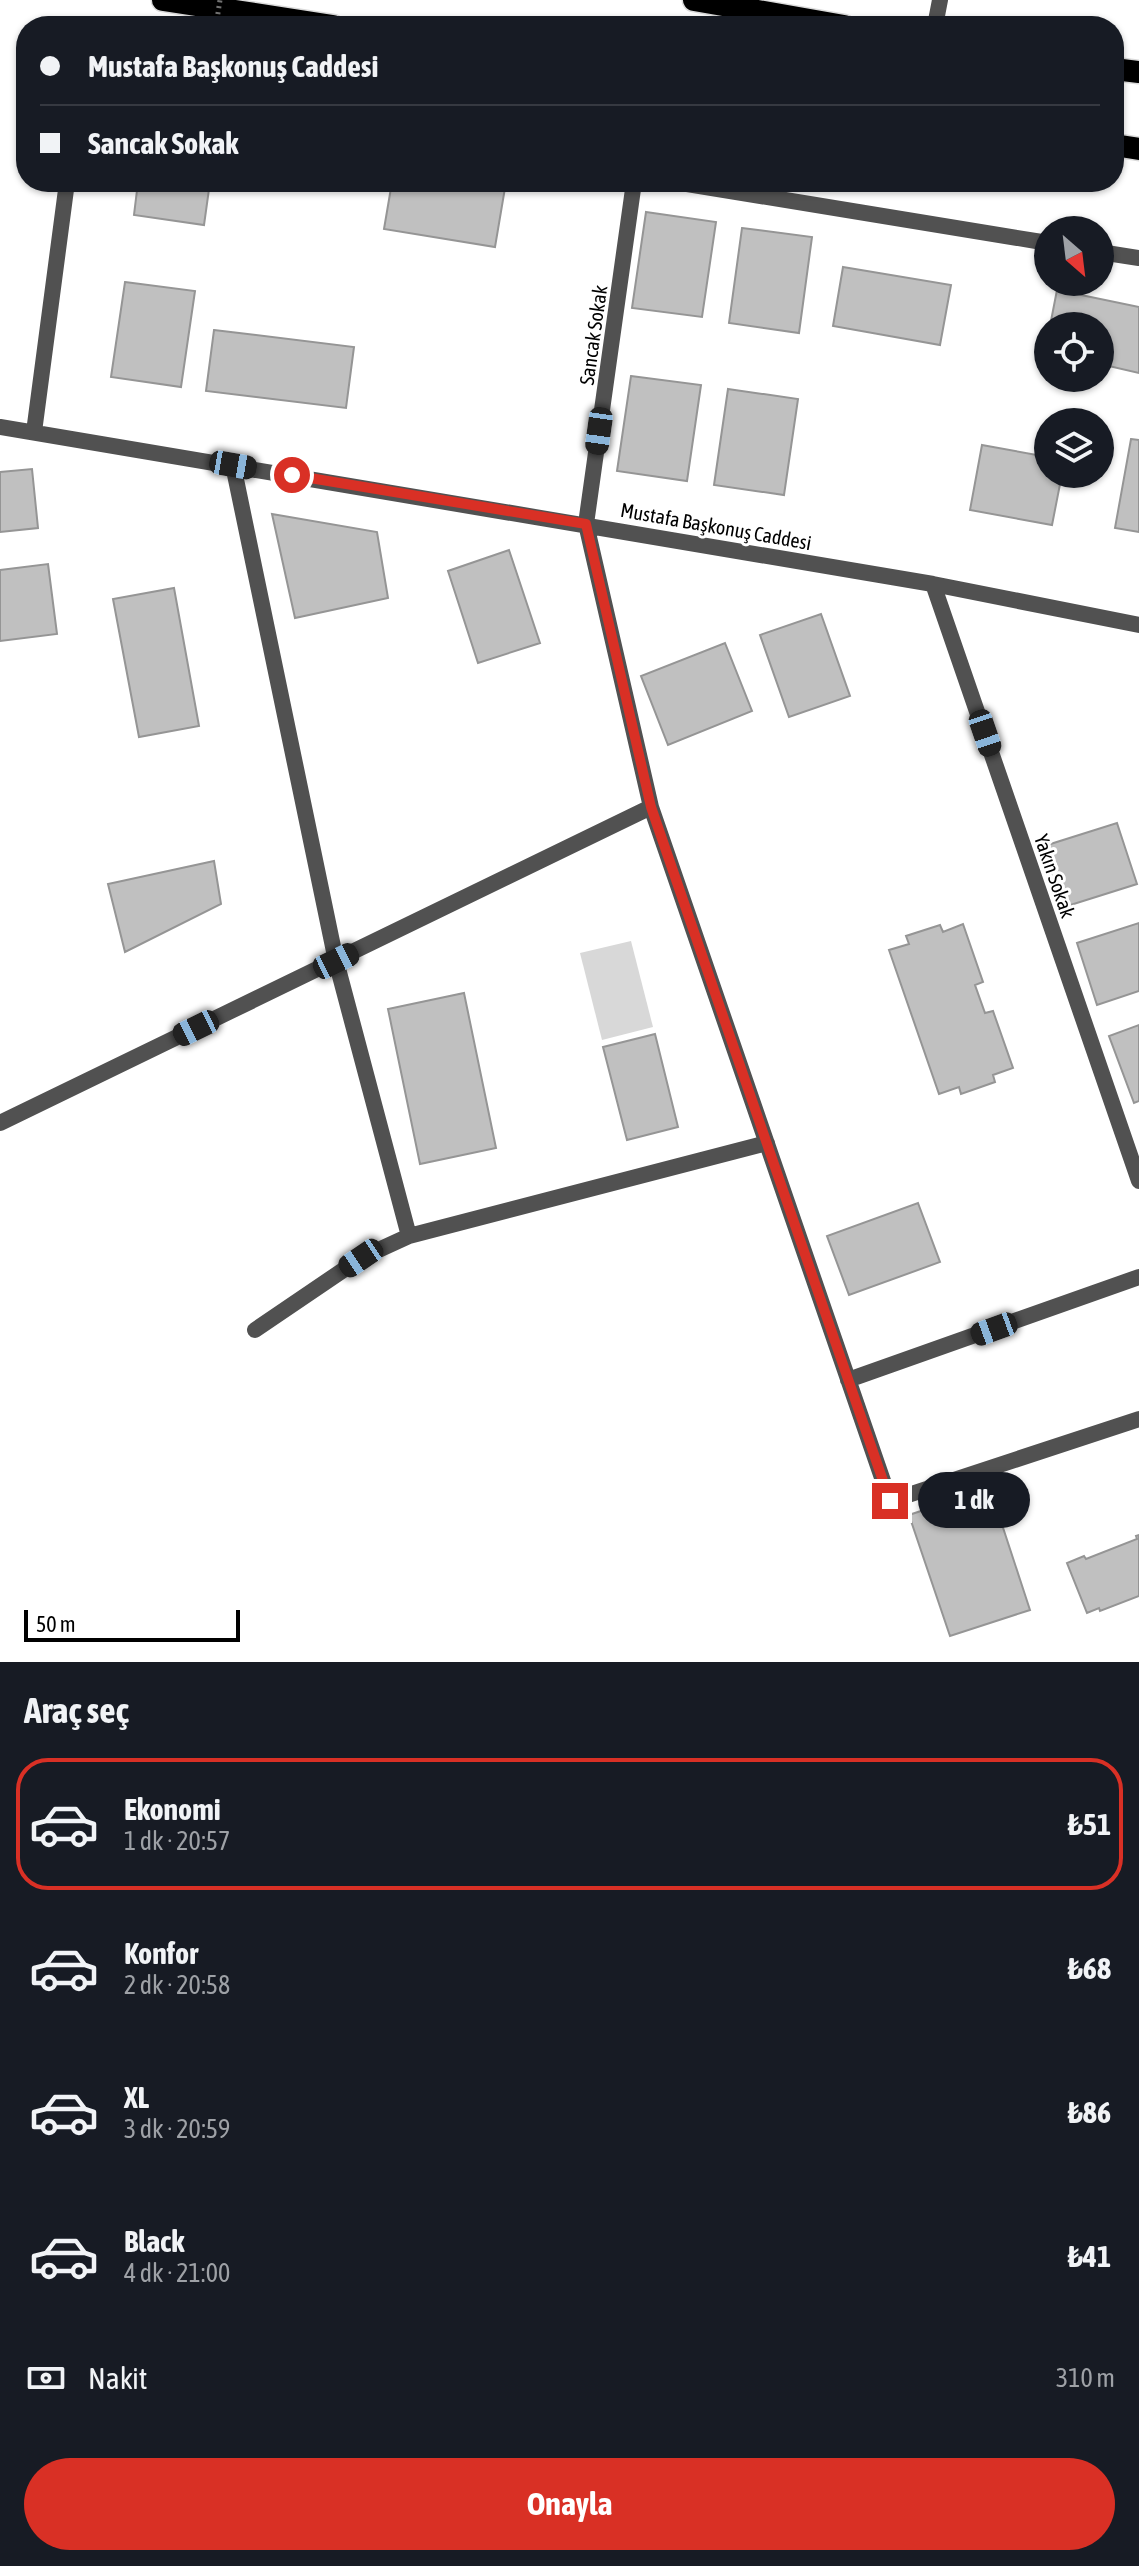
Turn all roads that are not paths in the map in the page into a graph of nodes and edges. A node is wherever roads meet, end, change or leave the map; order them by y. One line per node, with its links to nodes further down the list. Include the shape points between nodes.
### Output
1 (163, 0): 3 (highway)
2 (694, 0): 4 (highway)
3 (268, 16)
4 (786, 16)
5 (66, 192): 12 (street)
6 (633, 192): 14 (street, Sancak Sokak)
7 (736, 192): 8 (street)
8 (1034, 241)
9 (1114, 254): 10 (street)
10 (1139, 258)
11 (0, 427): 12 (street, Mustafa Başkonuş Caddesi)
12 (34, 432): 13 (street, Mustafa Başkonuş Caddesi)
13 (233, 465): 14 (street, Mustafa Başkonuş Caddesi); 18 (street)
14 (586, 524): 15 (street, Mustafa Başkonuş Caddesi); 17 (street, Sancak Sokak)
15 (933, 584): 16 (street, Mustafa Başkonuş Caddesi); 21 (street, Yakın Sokak)
16 (1139, 625)
17 (651, 807): 18 (street); 20 (street, Sancak Sokak)
18 (336, 961): 19 (street); 22 (street)
19 (0, 1123)
20 (767, 1143): 22 (street); 25 (street, Sancak Sokak)
21 (1139, 1181)
22 (409, 1236): 24 (street, via 361,1258)
23 (1139, 1277): 25 (street)
24 (255, 1330)
25 (848, 1380): 26 (street, Sancak Sokak, via 890,1501)
26 (1139, 1419)

